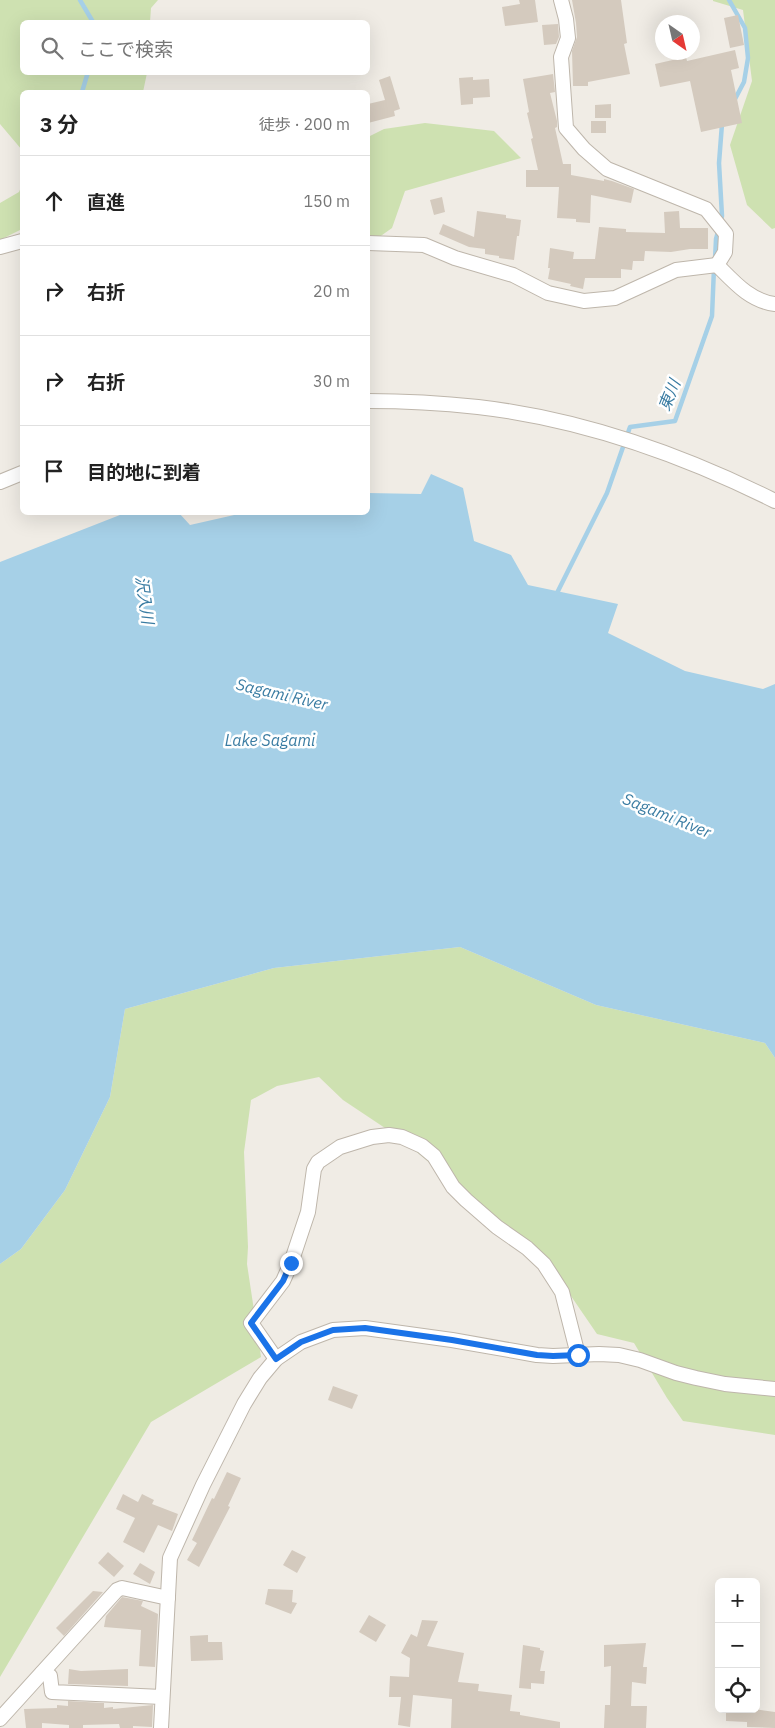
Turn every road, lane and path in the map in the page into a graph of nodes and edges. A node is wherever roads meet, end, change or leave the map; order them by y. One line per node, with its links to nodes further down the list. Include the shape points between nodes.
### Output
1 (561, 0): 5 (street, via 568,38 561,58 566,128 584,150 607,169 706,209 726,234 725,252)
2 (20, 242): 4 (street)
3 (370, 243): 5 (street, via 424,245 513,275 548,293 584,300 615,298 676,270)
4 (0, 247)
5 (717, 265): 6 (street, via 746,293 765,303)
6 (775, 304)
7 (370, 401): 10 (street, via 479,407 548,419 656,450)
8 (20, 474): 9 (street)
9 (0, 482)
10 (775, 501)
11 (578, 1355): 12 (street, via 537,1355 365,1328 333,1330 301,1342); 12 (street, via 562,1292 544,1264 466,1200 453,1187 434,1156 422,1146 389,1135 340,1147 318,1162 314,1169 308,1212 291,1263 283,1281 251,1323); 13 (street, via 619,1355 696,1378)
12 (276, 1359): 14 (street, via 244,1404 202,1485 170,1558)
13 (775, 1389)
14 (168, 1598): 15 (street, via 122,1588 117,1590); 16 (street)
15 (42, 1673): 16 (street, via 50,1676 52,1692); 17 (street)
16 (162, 1698): 18 (street)
17 (0, 1719)
18 (162, 1728)

